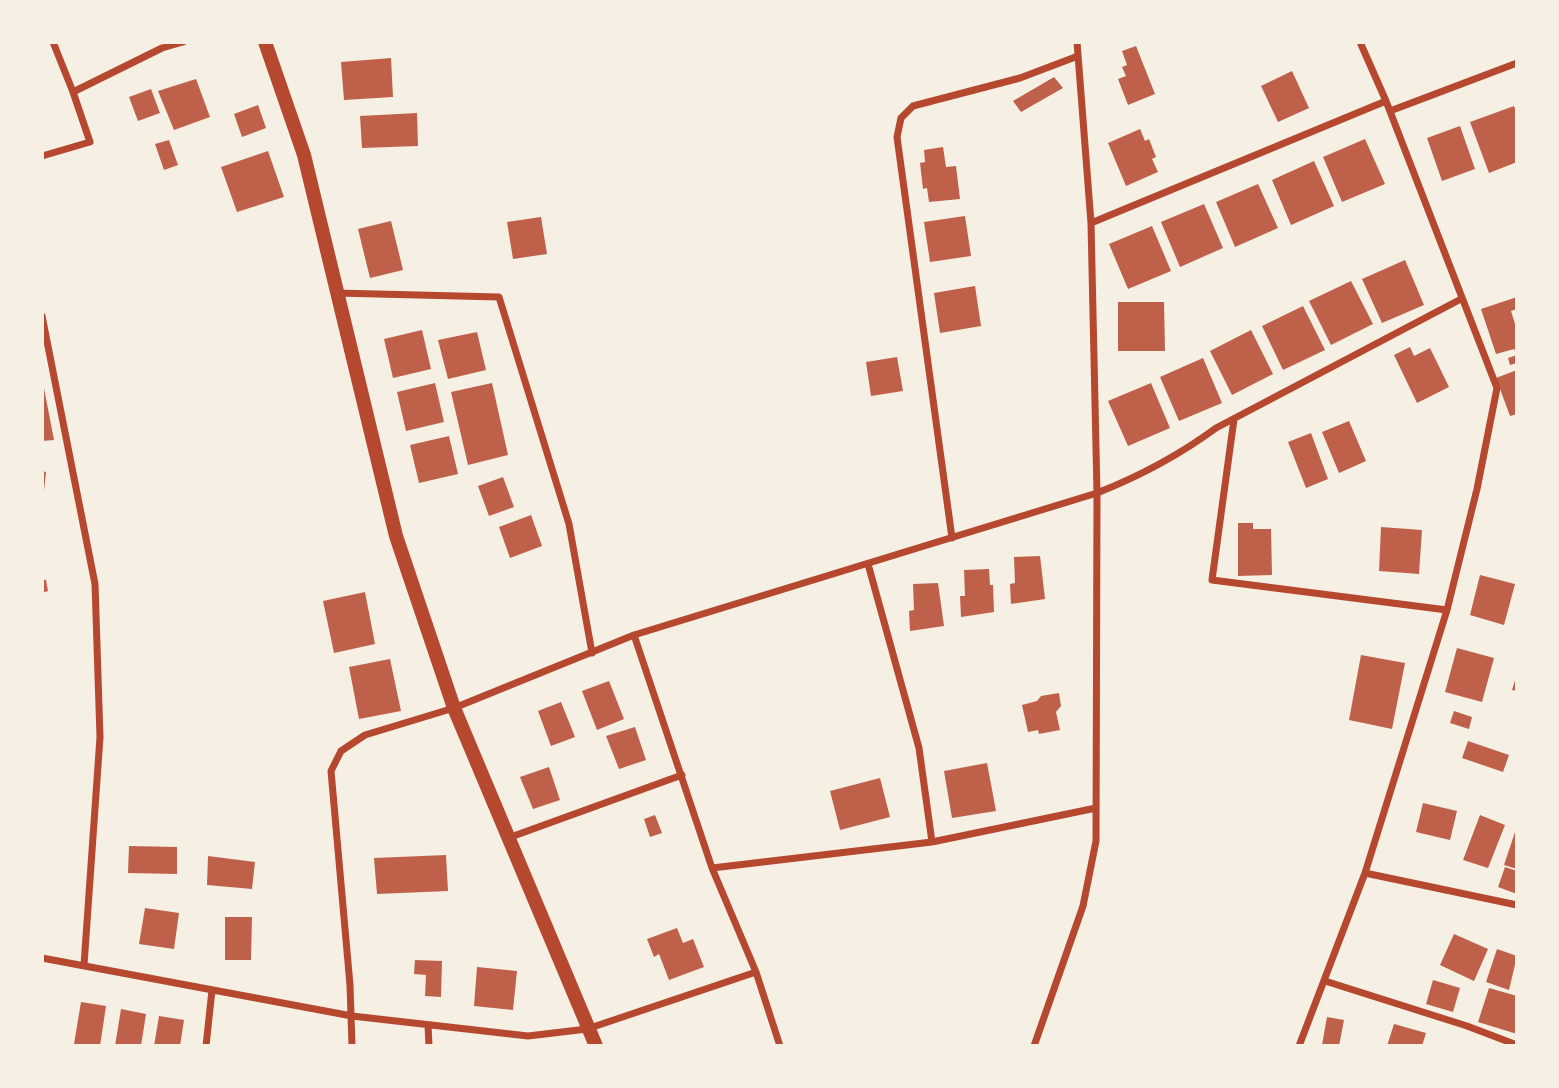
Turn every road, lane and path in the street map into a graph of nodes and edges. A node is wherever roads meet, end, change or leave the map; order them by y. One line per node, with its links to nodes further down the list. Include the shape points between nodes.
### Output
1 (53, 42): 8 (street)
2 (183, 42): 8 (street)
3 (265, 42): 13 (main road, via 304,155)
4 (1077, 42): 6 (street)
5 (1360, 42): 9 (street)
6 (1078, 56): 12 (street); 18 (street, via 1020,78 921,103 906,111 899,124 897,137)
7 (1517, 63): 10 (street)
8 (73, 92): 11 (street, via 90,142)
9 (1386, 101): 10 (street); 12 (street)
10 (1390, 111): 14 (street)
11 (42, 156)
12 (1091, 223): 17 (street)
13 (335, 293): 22 (street, via 499,297 569,524); 23 (main road, via 396,536)
14 (1461, 299): 16 (street); 20 (street, via 1497,388 1478,489)
15 (42, 316): 32 (street, via 95,584 100,737)
16 (1234, 419): 17 (street, via 1179,455); 20 (street, via 1212,580)
17 (1097, 493): 18 (street); 25 (street)
18 (952, 538): 19 (street)
19 (868, 564): 21 (street); 27 (street, via 919,748)
20 (1447, 610): 29 (street)
21 (634, 635): 22 (street); 24 (street)
22 (592, 653): 23 (street)
23 (453, 708): 26 (main road); 36 (street, via 356,739 341,751 331,771)
24 (682, 775): 26 (street); 28 (street)
25 (1096, 808): 27 (street); 47 (street, via 1090,882)
26 (506, 839): 38 (main road)
27 (932, 842): 28 (street)
28 (712, 868): 33 (street)
29 (1364, 873): 30 (street); 34 (street)
30 (1517, 905)
31 (42, 958): 32 (street)
32 (84, 965): 35 (street)
33 (756, 972): 38 (street); 46 (street)
34 (1325, 981): 40 (street); 48 (street)
35 (212, 990): 36 (street); 41 (street)
36 (352, 1016): 37 (street); 42 (street)
37 (428, 1025): 39 (street); 43 (street)
38 (587, 1029): 39 (street); 45 (main road)
39 (528, 1036): 44 (street)
40 (1517, 1045)
41 (206, 1046)
42 (352, 1046)
43 (429, 1046)
44 (528, 1046)
45 (596, 1046)
46 (780, 1046)
47 (1034, 1046)
48 (1299, 1046)

